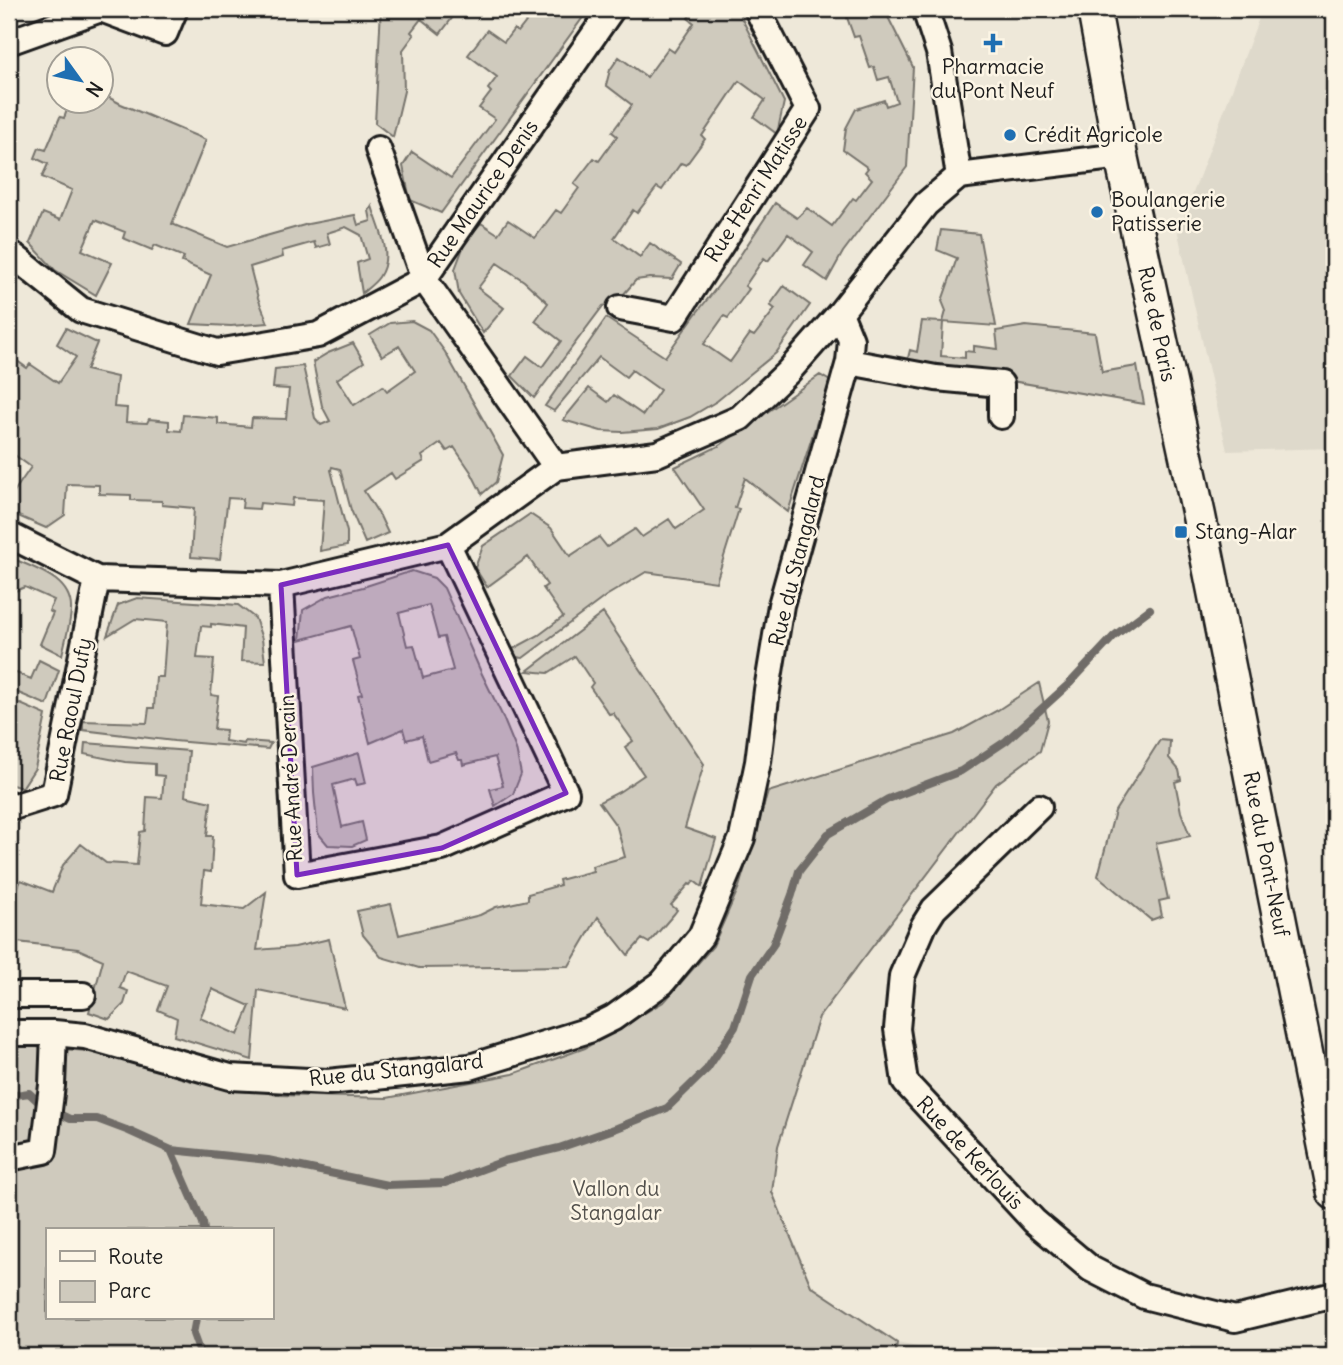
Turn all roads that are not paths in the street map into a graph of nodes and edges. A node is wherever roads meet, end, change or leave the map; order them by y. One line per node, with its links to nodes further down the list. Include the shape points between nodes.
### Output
1 (101, 9): 2 (street, via 165,33); 7 (street)
2 (175, 9)
3 (612, 9): 12 (street, Rue Maurice Denis)
4 (757, 9): 13 (street, Rue Henri Matisse, via 808,109 674,318)
5 (925, 9): 10 (street, via 939,52)
6 (1094, 9): 9 (main road, Rue de Paris)
7 (9, 42)
8 (378, 149): 12 (street)
9 (1121, 156): 10 (street); 18 (main road, Rue de Paris)
10 (960, 176): 14 (street, via 926,204)
11 (9, 252): 12 (street, Rue Maurice Denis, via 81,310 217,352 318,335)
12 (424, 279): 17 (street)
13 (620, 308)
14 (840, 313): 15 (street, via 851,340); 17 (street, via 740,418 657,454)
15 (849, 362): 16 (street, via 1002,384); 28 (street, Rue du Stangalard, via 781,606 742,838 701,936 662,983 589,1030 470,1067 328,1082 230,1077 85,1036)
16 (1001, 416)
17 (556, 467): 20 (street)
18 (1199, 516): 30 (main road, Rue du Pont-Neuf)
19 (9, 535): 21 (street)
20 (448, 545): 22 (street); 22 (street, Rue André Derain, via 566,793 442,848 297,875)
21 (97, 579): 22 (street); 23 (street, Rue Raoul Dufy, via 54,794)
22 (281, 585)
23 (9, 804)
24 (1039, 807): 31 (street, Rue de Kerlouis, via 934,909 925,925 902,976 897,1029 905,1082 1034,1221 1091,1269 1144,1296 1235,1319)
25 (9, 995): 26 (street)
26 (83, 996)
27 (9, 1032): 28 (street, Rue du Stangalard)
28 (54, 1033): 29 (street, via 45,1142)
29 (9, 1158)
30 (1334, 1192)
31 (1334, 1295)

